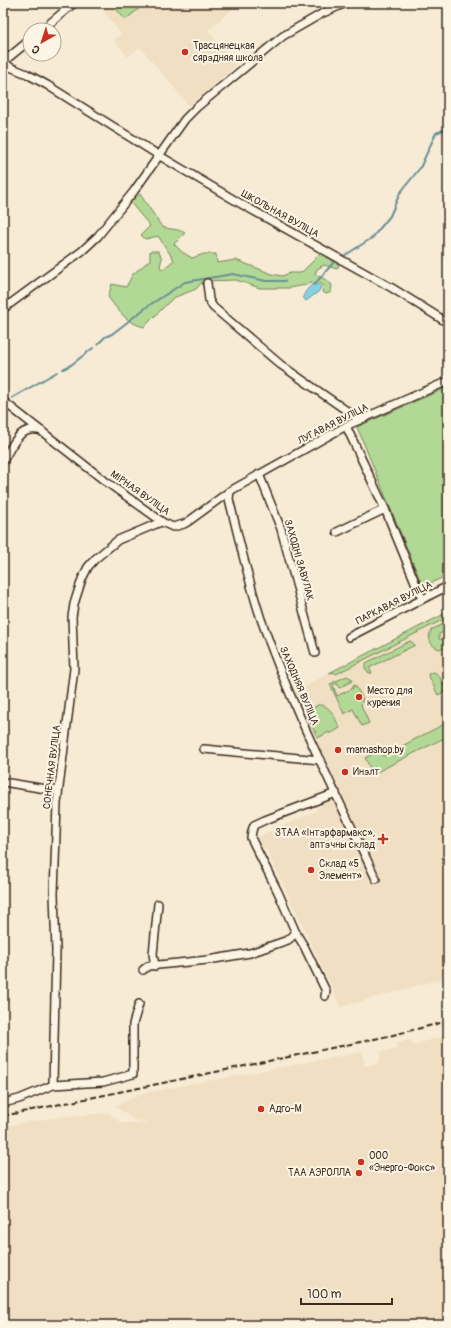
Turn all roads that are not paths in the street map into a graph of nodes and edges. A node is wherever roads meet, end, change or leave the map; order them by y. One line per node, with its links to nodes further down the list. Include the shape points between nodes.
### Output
1 (74, 3): 3 (street)
2 (346, 3): 6 (street, via 322,13 283,36 226,82 190,113)
3 (51, 22)
4 (22, 47): 5 (street)
5 (3, 62): 6 (street, ШКОЛЬНАЯ ВУЛІЦА, via 47,85)
6 (160, 156): 8 (street, via 93,241); 9 (street, ШКОЛЬНАЯ ВУЛІЦА, via 243,206)
7 (206, 284): 13 (street, via 213,307 281,365)
8 (3, 309)
9 (447, 320)
10 (448, 381): 13 (street, ЛУГАВАЯ ВУЛІЦА)
11 (3, 401): 12 (street, МІРНАЯ ВУЛІЦА)
12 (30, 420): 15 (street, МІРНАЯ ВУЛІЦА); 16 (street)
13 (360, 420): 14 (street, ЛУГАВАЯ ВУЛІЦА)
14 (346, 426): 18 (street, ЛУГАВАЯ ВУЛІЦА); 20 (street)
15 (44, 432): 16 (street, via 32,429); 21 (street, МІРНАЯ ВУЛІЦА)
16 (20, 433): 17 (street)
17 (3, 461)
18 (260, 474): 19 (street, ЛУГАВАЯ ВУЛІЦА); 26 (street, ЗАХОДНІ ЗАВУЛАК, via 281,529)
19 (230, 491): 21 (street, МІРНАЯ ВУЛІЦА, via 184,524 173,527); 28 (street, ЗАХОДНЯЯ ВУЛІЦА, via 231,506 261,618 280,669)
20 (385, 510): 22 (street); 24 (street)
21 (161, 522): 30 (street, СОНЕЧНАЯ ВУЛІЦА, via 112,544 88,567 82,579 72,617 74,669)
22 (337, 532)
23 (448, 586): 24 (street, ПАРКАВАЯ ВУЛІЦА)
24 (422, 599): 25 (street, ПАРКАВАЯ ВУЛІЦА)
25 (349, 637)
26 (315, 653)
27 (204, 749): 28 (street)
28 (320, 760): 31 (street, ЗАХОДНЯЯ ВУЛІЦА)
29 (3, 782): 30 (street)
30 (58, 791): 39 (street, СОНЕЧНАЯ ВУЛІЦА, via 54,894 56,950)
31 (336, 793): 32 (street, ЗАХОДНЯЯ ВУЛІЦА); 34 (street, via 265,820 254,825 252,831 252,838)
32 (376, 879)
33 (158, 904): 35 (street, via 153,954)
34 (296, 933): 35 (street, via 288,940 250,953); 37 (street, via 326,991)
35 (155, 966): 36 (street, via 148,966)
36 (143, 970)
37 (325, 996)
38 (139, 1004): 39 (street, via 133,1024 133,1074 103,1082)
39 (53, 1085): 40 (street)
40 (3, 1103)

